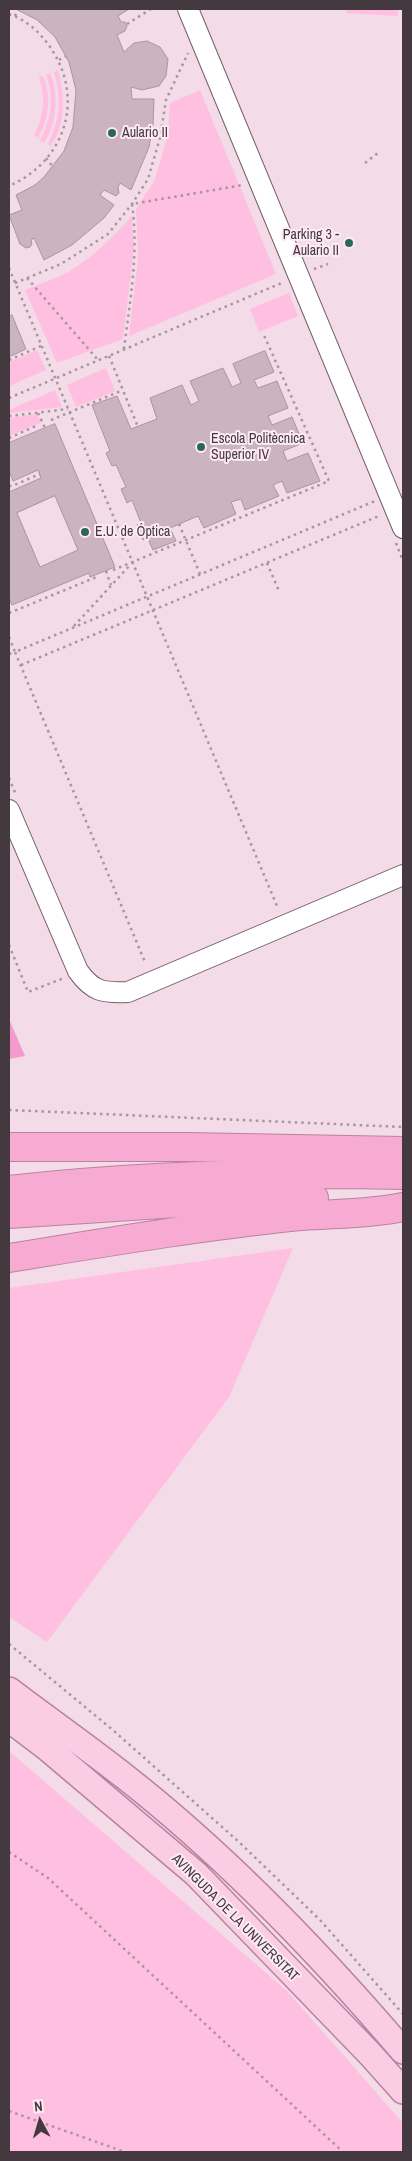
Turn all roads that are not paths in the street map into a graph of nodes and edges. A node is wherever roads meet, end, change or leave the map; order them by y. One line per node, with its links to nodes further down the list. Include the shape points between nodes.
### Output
1 (195, 11): 2 (street)
2 (403, 528)
3 (14, 807): 4 (street, via 78,971 86,982 106,992 128,992)
4 (403, 875)
5 (9, 1147): 6 (highway)
6 (403, 1151)
7 (403, 1175): 8 (highway, via 332,1173 191,1177)
8 (9, 1190)
9 (403, 1200): 11 (highway, via 223,1200)
10 (403, 1207): 12 (highway, via 381,1212 292,1216 140,1236)
11 (9, 1214)
12 (9, 1258)
13 (9, 1690): 15 (main road, AVINGUDA DE LA UNIVERSITAT, via 125,1776 208,1848 282,1920)
14 (9, 1720): 18 (main road, AVINGUDA DE LA UNIVERSITAT, via 46,1747 196,1874)
15 (380, 2025): 16 (street); 17 (main road, AVINGUDA DE LA UNIVERSITAT)
16 (403, 2044)
17 (403, 2051)
18 (403, 2091)

